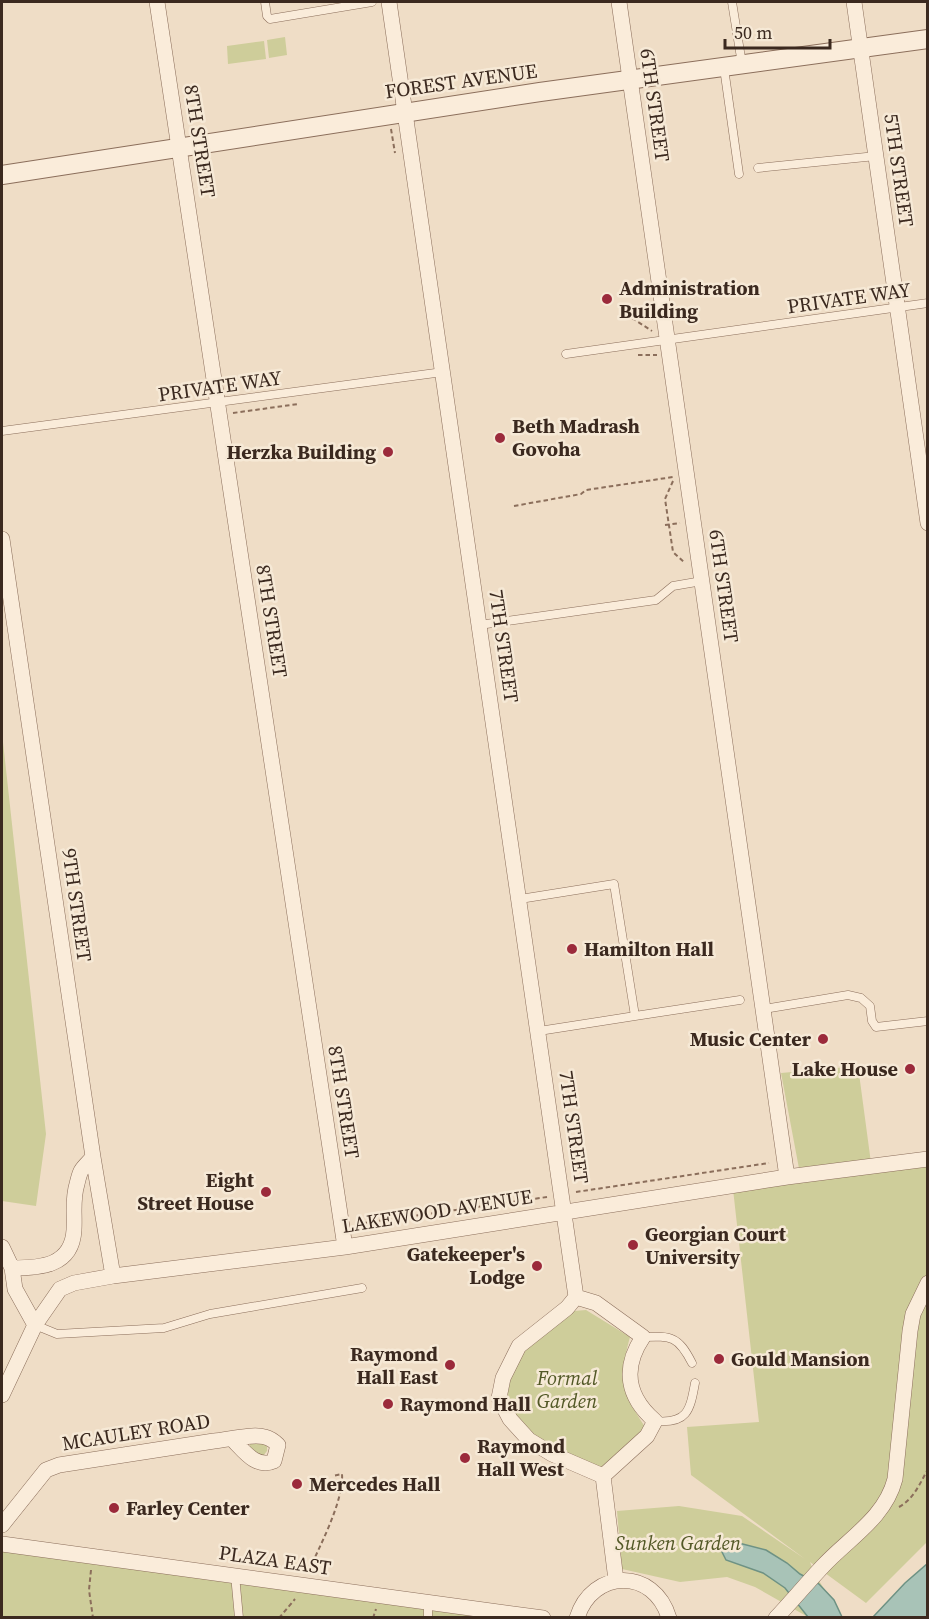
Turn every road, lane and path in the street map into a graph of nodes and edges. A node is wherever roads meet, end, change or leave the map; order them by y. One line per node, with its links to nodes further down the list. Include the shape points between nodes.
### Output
1 (157, 2): 14 (street, 8TH STREET)
2 (265, 2): 3 (lane, via 270,19)
3 (372, 2)
4 (389, 2): 13 (street, 7TH STREET)
5 (620, 2): 12 (street, 6TH STREET)
6 (732, 2): 10 (lane)
7 (854, 2): 9 (street, 5TH STREET)
8 (927, 39): 9 (street, FOREST AVENUE)
9 (861, 49): 10 (street, FOREST AVENUE); 15 (street, 5TH STREET)
10 (742, 66): 11 (street, FOREST AVENUE)
11 (724, 68): 12 (street, FOREST AVENUE); 17 (lane)
12 (631, 81): 13 (street, FOREST AVENUE); 22 (street, 6TH STREET)
13 (405, 113): 14 (street, FOREST AVENUE); 24 (street, 7TH STREET)
14 (179, 147): 18 (street, FOREST AVENUE); 25 (street, 8TH STREET)
15 (876, 156): 16 (lane); 20 (street, 5TH STREET)
16 (758, 168)
17 (739, 174)
18 (2, 175)
19 (927, 303): 20 (lane, PRIVATE WAY)
20 (897, 308): 22 (lane, PRIVATE WAY); 30 (street, 5TH STREET)
21 (632, 318): 22 (path)
22 (661, 337): 23 (lane, PRIVATE WAY); 27 (street, 6TH STREET)
23 (567, 354)
24 (443, 372): 25 (lane, PRIVATE WAY); 35 (street, 7TH STREET)
25 (218, 404): 26 (lane, PRIVATE WAY); 47 (street, 8TH STREET)
26 (2, 431)
27 (681, 476): 28 (path, via 586,490); 31 (path, via 664,499); 34 (street, 6TH STREET)
28 (514, 506)
29 (681, 523): 31 (path)
30 (927, 523)
31 (667, 525): 33 (path, via 673,552)
32 (2, 539): 42 (street, 9TH STREET)
33 (687, 565)
34 (702, 581): 35 (lane, via 673,586 656,600); 38 (street, 6TH STREET)
35 (479, 624): 36 (street, 7TH STREET)
36 (520, 899): 39 (lane, via 614,884); 41 (street, 7TH STREET)
37 (740, 1000): 39 (lane)
38 (764, 1009): 40 (lane, via 848,995 861,998 870,1006 876,1027); 44 (street, 6TH STREET)
39 (635, 1016): 41 (lane)
40 (927, 1021)
41 (539, 1031): 45 (street, 7TH STREET)
42 (93, 1157): 48 (street, via 80,1172 73,1208 72,1245 64,1256 57,1262 32,1268); 49 (street, 9TH STREET)
43 (927, 1159): 44 (street, LAKEWOOD AVENUE)
44 (788, 1177): 45 (street, LAKEWOOD AVENUE)
45 (565, 1213): 47 (street, LAKEWOOD AVENUE); 52 (street, 7TH STREET)
46 (2, 1247): 48 (street)
47 (345, 1247): 49 (street, LAKEWOOD AVENUE)
48 (12, 1268): 53 (street, via 15,1289)
49 (113, 1276): 53 (street, LAKEWOOD AVENUE, via 60,1289)
50 (927, 1283): 77 (street, via 910,1331 891,1492 880,1512)
51 (362, 1288): 53 (lane, via 210,1314 164,1328 57,1334)
52 (576, 1297): 54 (street, via 596,1303); 61 (street, via 519,1346 503,1378 499,1398 510,1419 529,1440)
53 (35, 1325): 57 (street, LAKEWOOD AVENUE)
54 (643, 1337): 55 (lane, via 668,1337 683,1346); 58 (street, via 633,1352 630,1382 643,1411)
55 (692, 1363)
56 (695, 1383): 58 (lane, via 685,1415 672,1423)
57 (2, 1395)
58 (655, 1421): 61 (street, via 647,1436)
59 (232, 1439): 62 (street, MCAULEY ROAD, via 59,1464 46,1470)
60 (333, 1476): 67 (path, via 342,1474 343,1481 332,1519)
61 (603, 1476): 66 (street)
62 (2, 1524)
63 (2, 1544): 64 (street, PLAZA EAST)
64 (93, 1556): 65 (street, PLAZA EAST); 70 (path, via 89,1590)
65 (235, 1575): 67 (street, PLAZA EAST); 71 (lane)
66 (616, 1581): 75 (street, via 589,1594); 76 (street, via 643,1584 663,1603)
67 (303, 1585): 69 (street, PLAZA EAST); 72 (path)
68 (377, 1605): 73 (path)
69 (428, 1610): 74 (street, PLAZA EAST)
70 (93, 1617)
71 (239, 1617)
72 (279, 1617)
73 (373, 1617)
74 (543, 1617)
75 (577, 1617)
76 (669, 1617)
77 (776, 1617)

